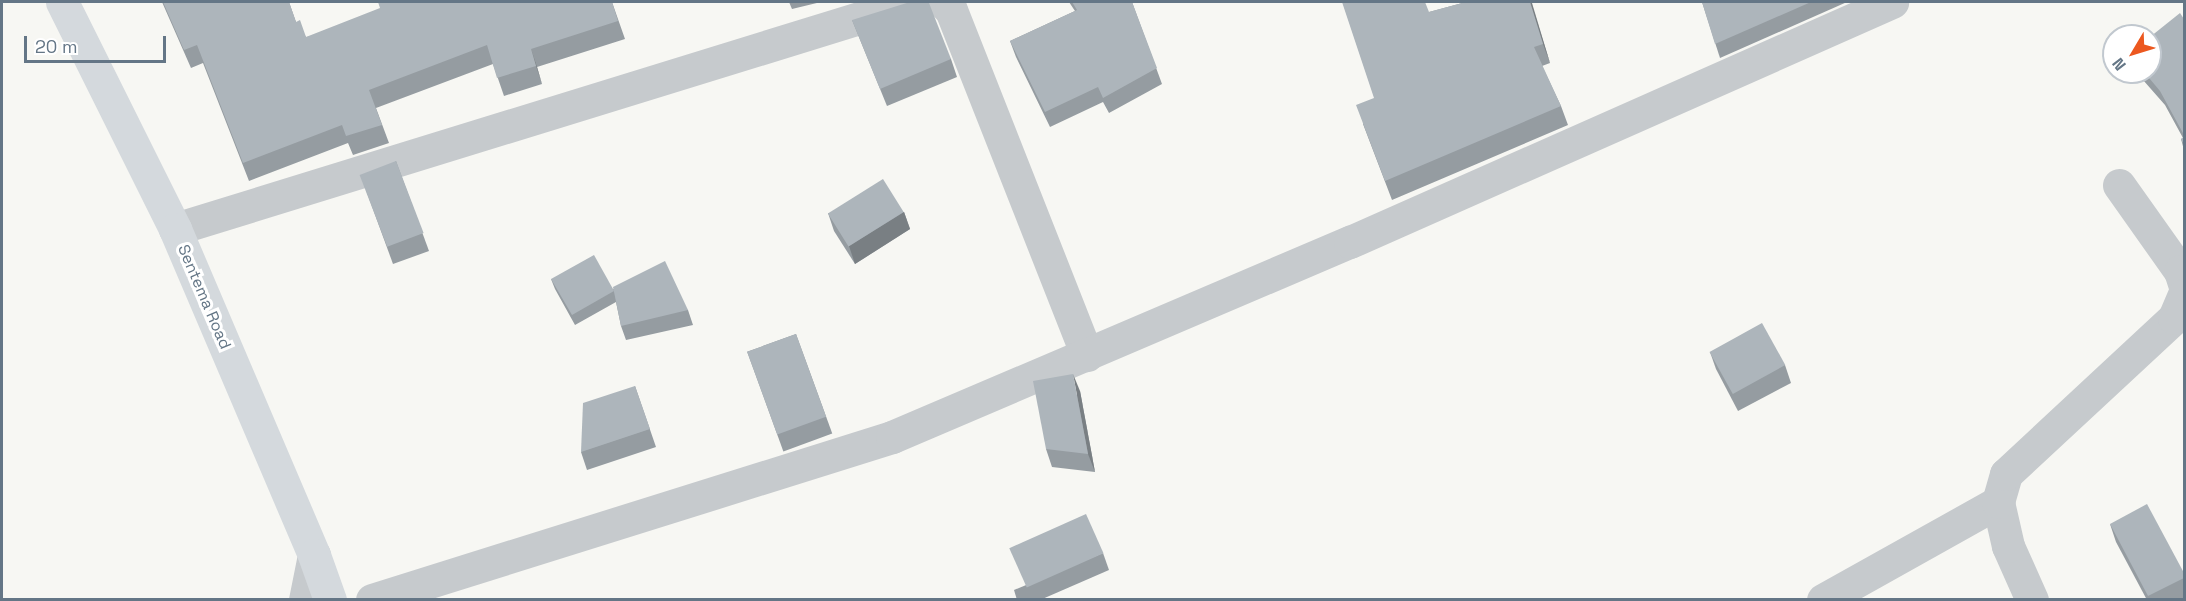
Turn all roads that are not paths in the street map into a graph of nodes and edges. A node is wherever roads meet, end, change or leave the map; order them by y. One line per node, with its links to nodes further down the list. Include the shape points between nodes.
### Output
1 (62, 2): 6 (main road, Sentema Road)
2 (911, 2): 6 (street)
3 (943, 2): 9 (street, via 951,10)
4 (1892, 2): 9 (street)
5 (2119, 185): 7 (street, via 2180,271)
6 (175, 229): 11 (main road, Sentema Road)
7 (2184, 283)
8 (2184, 295): 10 (street, via 2174,318 2006,474)
9 (1087, 355): 14 (street, via 892,437)
10 (1998, 502): 15 (street); 16 (street, via 2008,546)
11 (314, 555): 12 (street); 13 (main road, Sentema Road)
12 (305, 600)
13 (330, 600)
14 (372, 600)
15 (1823, 600)
16 (2032, 600)

